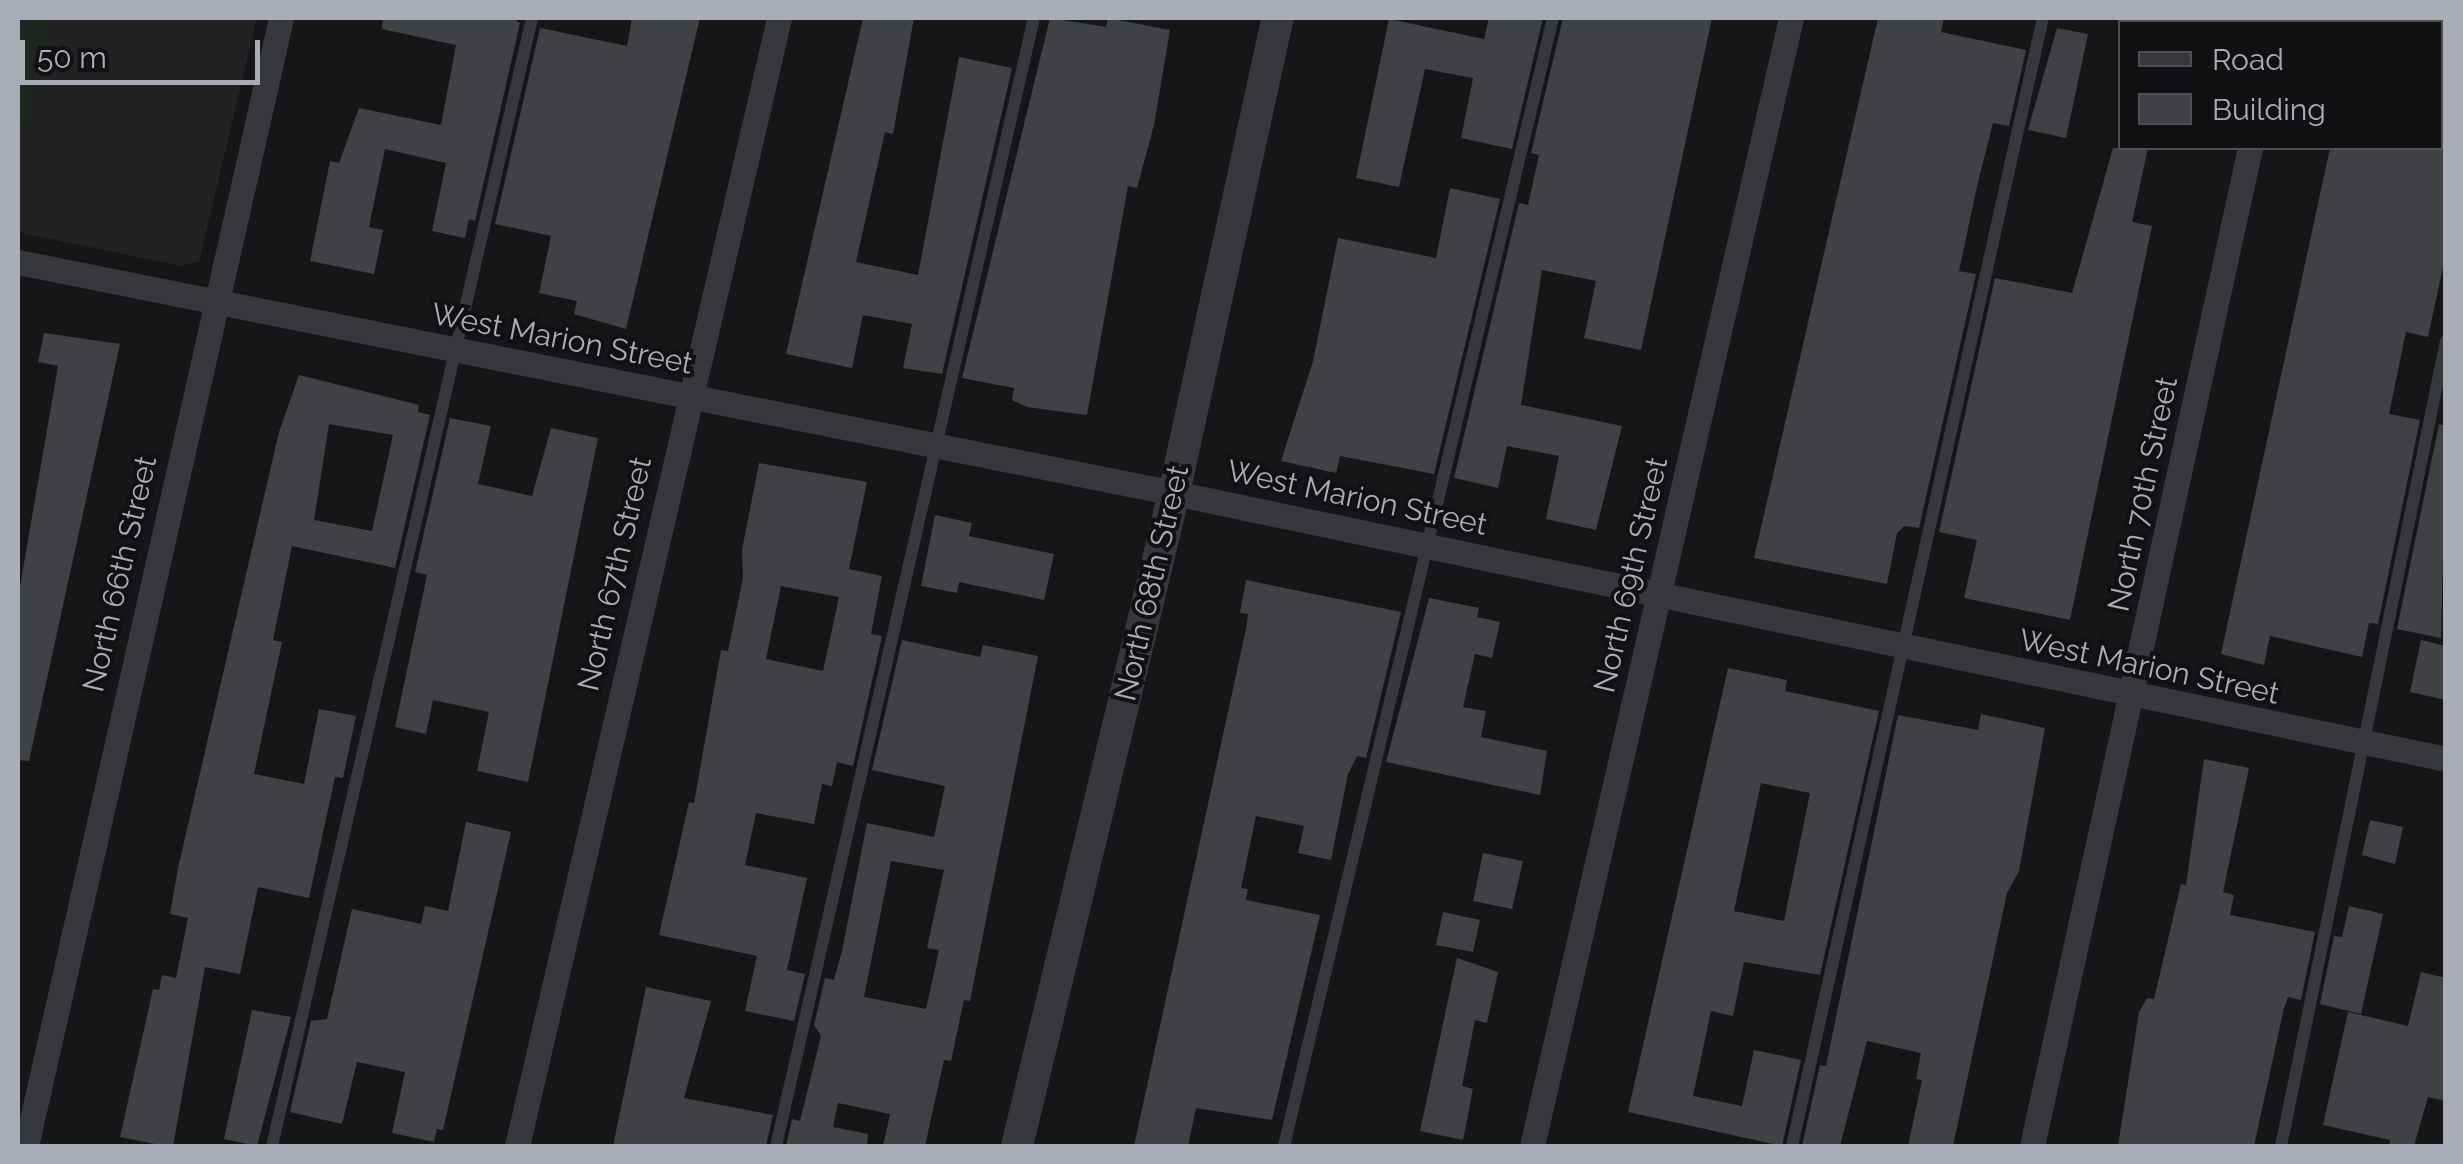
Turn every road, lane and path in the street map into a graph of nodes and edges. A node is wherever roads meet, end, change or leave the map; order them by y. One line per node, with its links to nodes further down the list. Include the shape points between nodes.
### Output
1 (281, 18): 11 (street, North 66th Street)
2 (532, 18): 13 (lane)
3 (779, 18): 14 (street, North 67th Street)
4 (1034, 18): 15 (lane)
5 (1278, 18): 16 (street, North 68th Street)
6 (1553, 18): 17 (lane)
7 (1791, 18): 18 (street, North 69th Street)
8 (2043, 18): 19 (lane)
9 (2250, 150): 20 (street, North 70th Street)
10 (18, 262): 11 (street, West Marion Street)
11 (214, 302): 13 (street, West Marion Street); 23 (street, North 66th Street)
12 (2446, 341): 21 (lane)
13 (454, 351): 14 (street, West Marion Street); 24 (lane)
14 (689, 398): 15 (street, West Marion Street); 25 (street, North 67th Street)
15 (940, 447): 16 (street, West Marion Street); 26 (lane)
16 (1174, 493): 17 (street, West Marion Street); 27 (street, North 68th Street)
17 (1424, 546): 18 (street, West Marion Street); 28 (lane)
18 (1660, 596): 19 (street, West Marion Street); 29 (street, North 69th Street)
19 (1907, 648): 20 (street, West Marion Street); 30 (lane)
20 (2133, 696): 21 (street, West Marion Street); 31 (street, North 70th Street)
21 (2360, 744): 22 (street, West Marion Street); 32 (lane)
22 (2446, 759)
23 (26, 1146)
24 (272, 1146)
25 (516, 1146)
26 (776, 1146)
27 (1018, 1146)
28 (1284, 1146)
29 (1532, 1146)
30 (1792, 1146)
31 (2032, 1146)
32 (2281, 1146)

